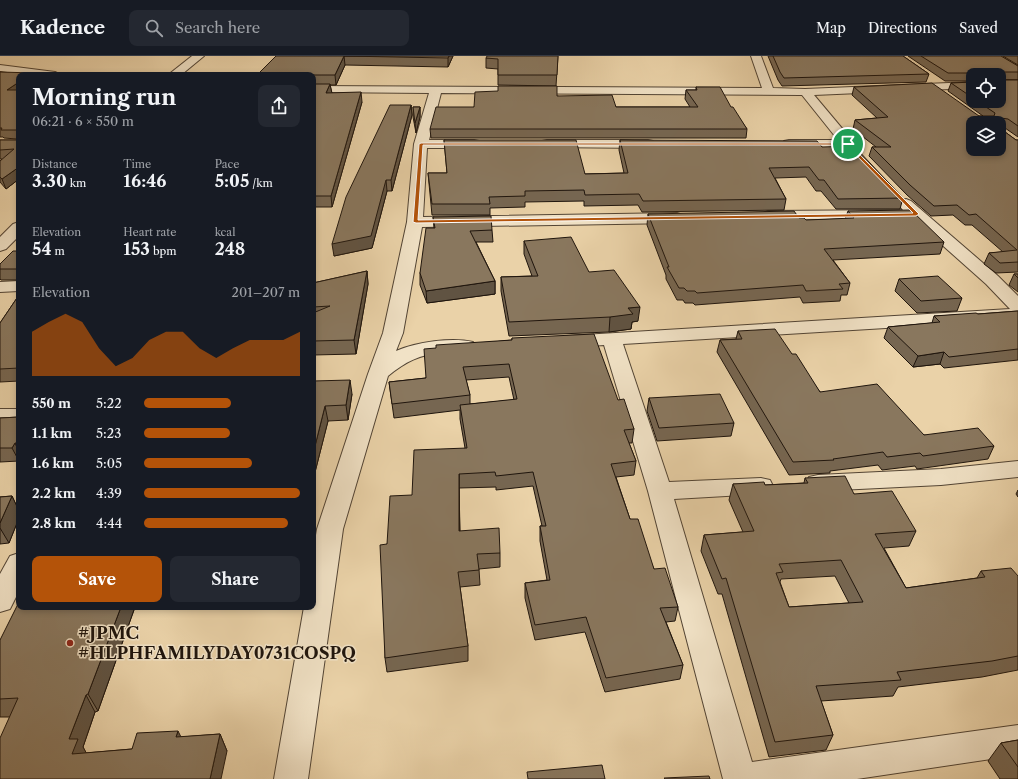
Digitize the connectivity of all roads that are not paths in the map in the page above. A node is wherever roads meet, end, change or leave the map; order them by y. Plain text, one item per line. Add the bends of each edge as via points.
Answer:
1 (199, 56) edge
2 (756, 56) edge
3 (0, 68) edge
4 (31, 72) edge
5 (178, 72) edge
6 (933, 83) junction
7 (966, 85) edge
8 (316, 89) edge
9 (436, 89) junction
10 (769, 92) junction
11 (805, 92) junction
12 (948, 98) edge
13 (421, 144) junction
14 (484, 144) edge
15 (532, 144) edge
16 (658, 144) edge
17 (776, 144) edge
18 (848, 144) junction
19 (863, 160) edge
20 (895, 192) edge
21 (916, 214) junction
22 (749, 217) edge
23 (694, 218) edge
24 (416, 222) junction
25 (16, 230) edge
26 (0, 246) edge
27 (1012, 278) dead end
28 (992, 280) junction
29 (0, 286) edge
30 (16, 286) edge
31 (1018, 306) edge
32 (1018, 314) edge
33 (393, 333) junction
34 (612, 339) junction
35 (549, 342) edge
36 (486, 345) edge
37 (422, 348) junction
38 (378, 375) junction
39 (0, 416) edge
40 (16, 416) edge
41 (1018, 469) edge
42 (660, 490) junction
43 (16, 569) edge
44 (0, 601) edge
45 (1018, 740) edge
46 (291, 779) edge
47 (740, 779) edge
48 (749, 779) edge

1 - 5 street
2 - 10 street
3 - 4 street
6 - 7 street
6 - 11 street
6 - 12 street
8 - 9 street
9 - 10 street
9 - 13 street
10 - 11 street
11 - 18 street
13 - 14 street
13 - 24 street
15 - 16 street
17 - 18 street
18 - 19 street
20 - 21 street
21 - 22 street
21 - 28 street
23 - 24 street
24 - 33 street
25 - 26 street
27 - 28 street
28 - 31 street
29 - 30 street
32 - 34 street
33 - 37 street
33 - 38 street
34 - 35 street
34 - 42 street
36 - 37 street
37 - 38 street via 394,360
38 - 46 street via 330,529
39 - 40 street
41 - 42 street via 941,477
42 - 47 street
43 - 44 street
45 - 48 street

